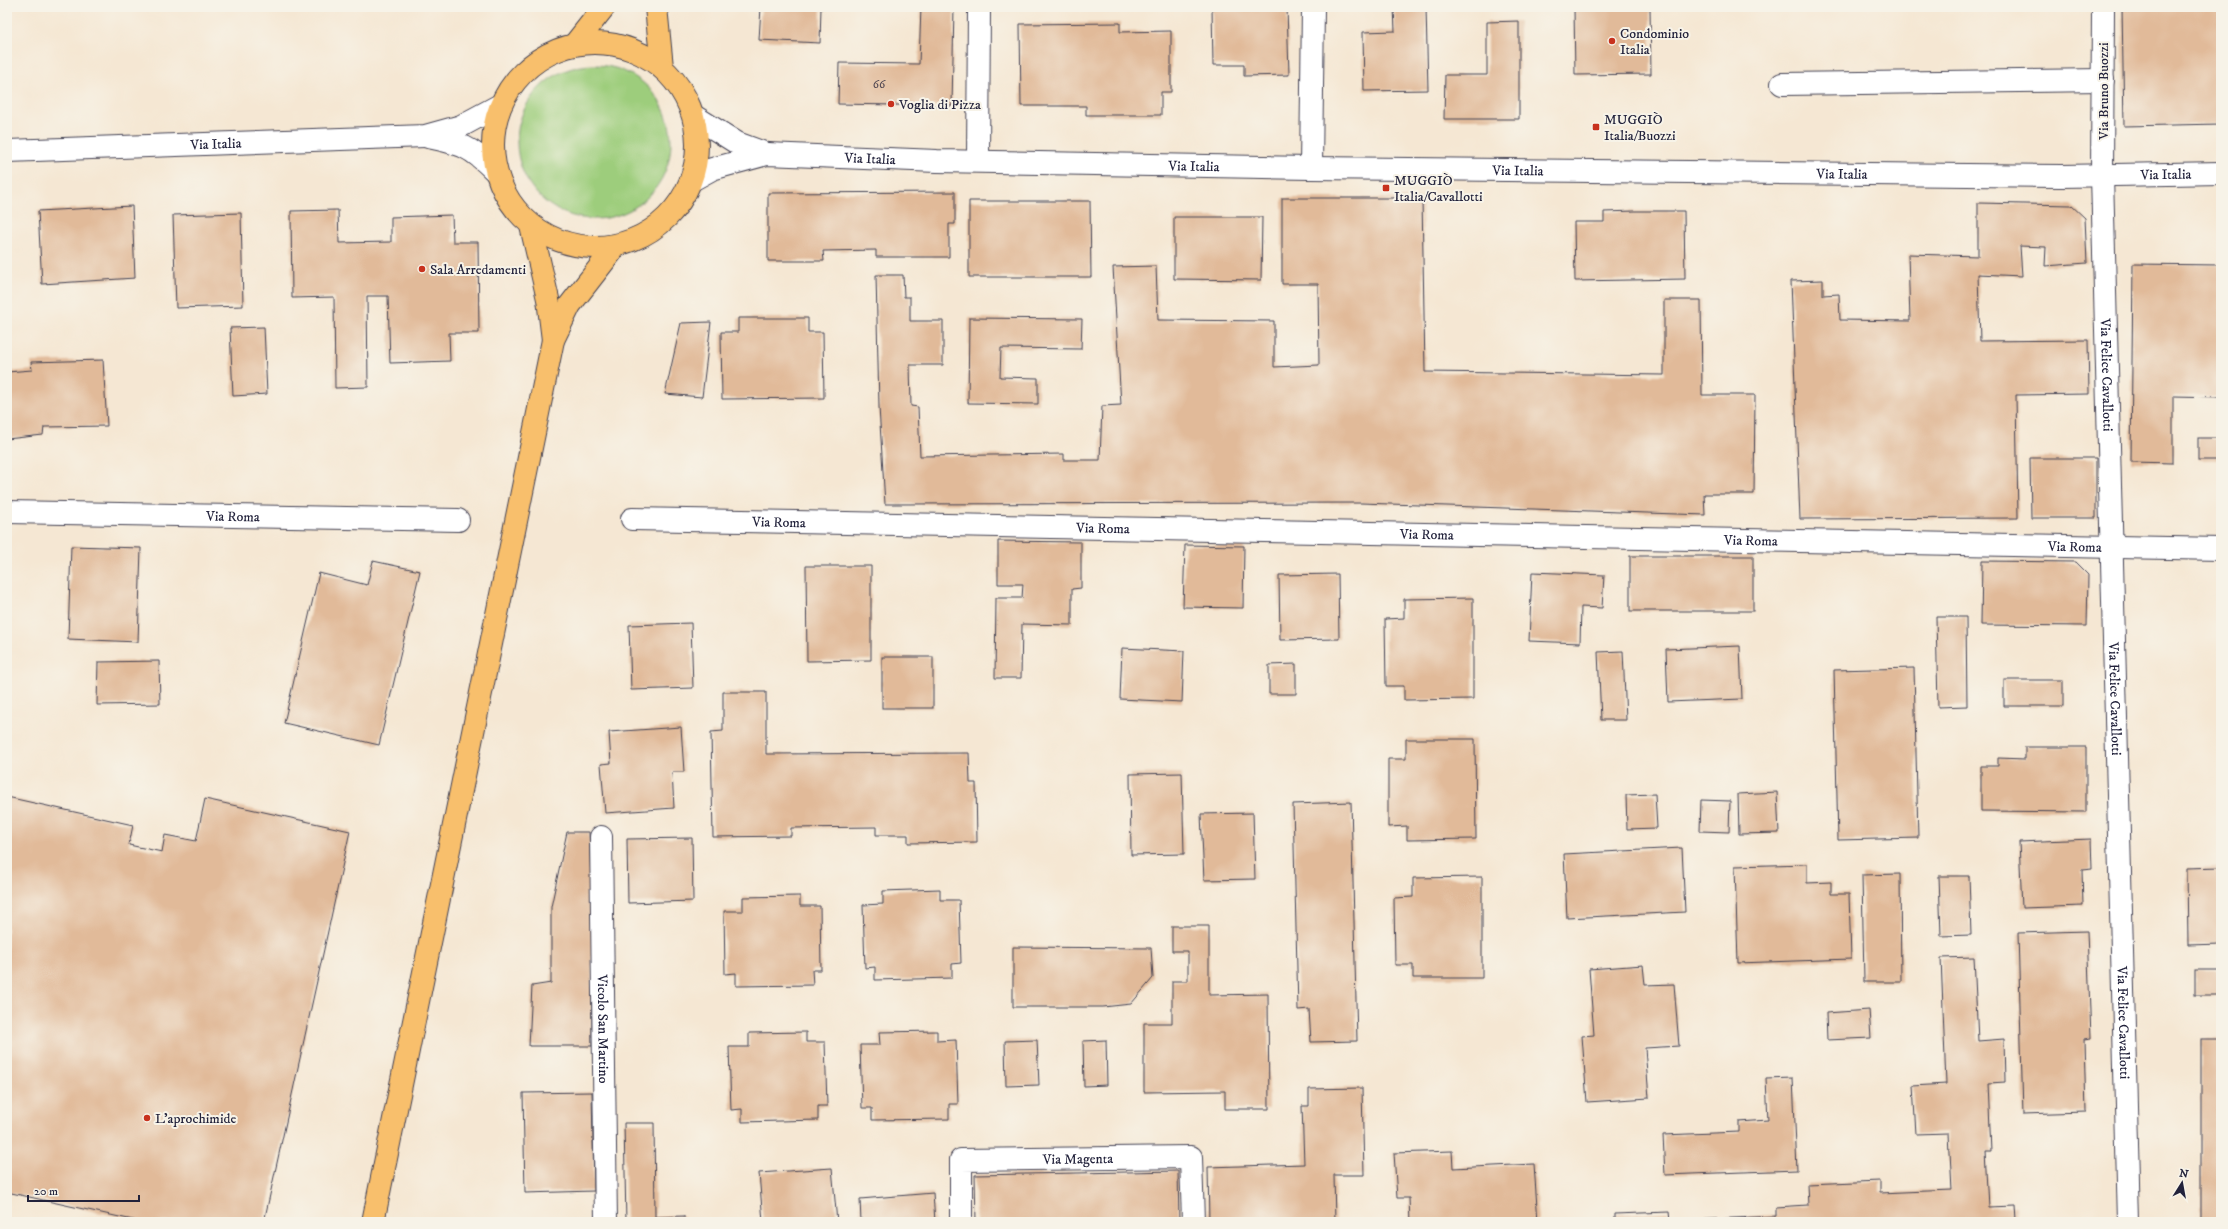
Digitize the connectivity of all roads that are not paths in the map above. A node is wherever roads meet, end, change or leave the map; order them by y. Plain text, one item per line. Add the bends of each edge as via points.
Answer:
1 (604, 7) edge
2 (656, 7) edge
3 (979, 7) edge
4 (1313, 7) edge
5 (2103, 7) edge
6 (574, 45) junction
7 (662, 67) junction
8 (2103, 80) junction
9 (1782, 84) dead end
10 (500, 105) junction
11 (694, 116) junction
12 (425, 136) junction
13 (7, 151) edge
14 (767, 154) junction
15 (978, 160) junction
16 (1312, 168) junction
17 (495, 170) junction
18 (2221, 173) edge
19 (2102, 175) junction
20 (692, 180) junction
21 (531, 226) junction
22 (616, 246) junction
23 (553, 340) junction
24 (7, 512) edge
25 (632, 519) dead end
26 (458, 520) dead end
27 (2112, 546) junction
28 (2221, 549) edge
29 (601, 837) dead end
30 (373, 1222) edge
31 (606, 1222) edge
32 (961, 1222) edge
33 (1193, 1222) edge
34 (2129, 1222) edge

1 - 6 main road
2 - 7 main road
3 - 15 street
4 - 16 street
5 - 8 street, Via Bruno Buozzi
6 - 7 main road, Via Italia via 592,43 624,47
6 - 10 main road, Via Italia via 551,52 530,65 512,84
7 - 11 main road, Via Italia via 677,84
8 - 9 street
8 - 19 street, Via Bruno Buozzi
10 - 12 street, Via Italia via 461,126
10 - 17 main road, Via Italia via 494,125 492,148
11 - 14 street, Via Italia via 737,142
11 - 20 main road, Via Italia via 697,159
12 - 13 street, Via Italia
12 - 17 street, Via Italia via 455,143 476,152
14 - 15 street, Via Italia
14 - 20 street, Via Italia via 726,164
15 - 16 street, Via Italia
16 - 19 street, Via Italia
17 - 21 main road, Via Italia via 502,190 513,208
18 - 19 street, Via Italia
19 - 27 street, Via Felice Cavallotti
20 - 22 main road, Via Italia via 681,201 661,224 641,237
21 - 22 main road, Via Italia via 557,240 586,248
21 - 23 main road via 548,299
22 - 23 main road via 570,305
23 - 30 main road
24 - 26 street, Via Roma
25 - 27 street, Via Roma
27 - 28 street, Via Roma
27 - 34 street, Via Felice Cavallotti
29 - 31 street, Vicolo San Martino
32 - 33 street, Via Magenta via 961,1160 1191,1156

